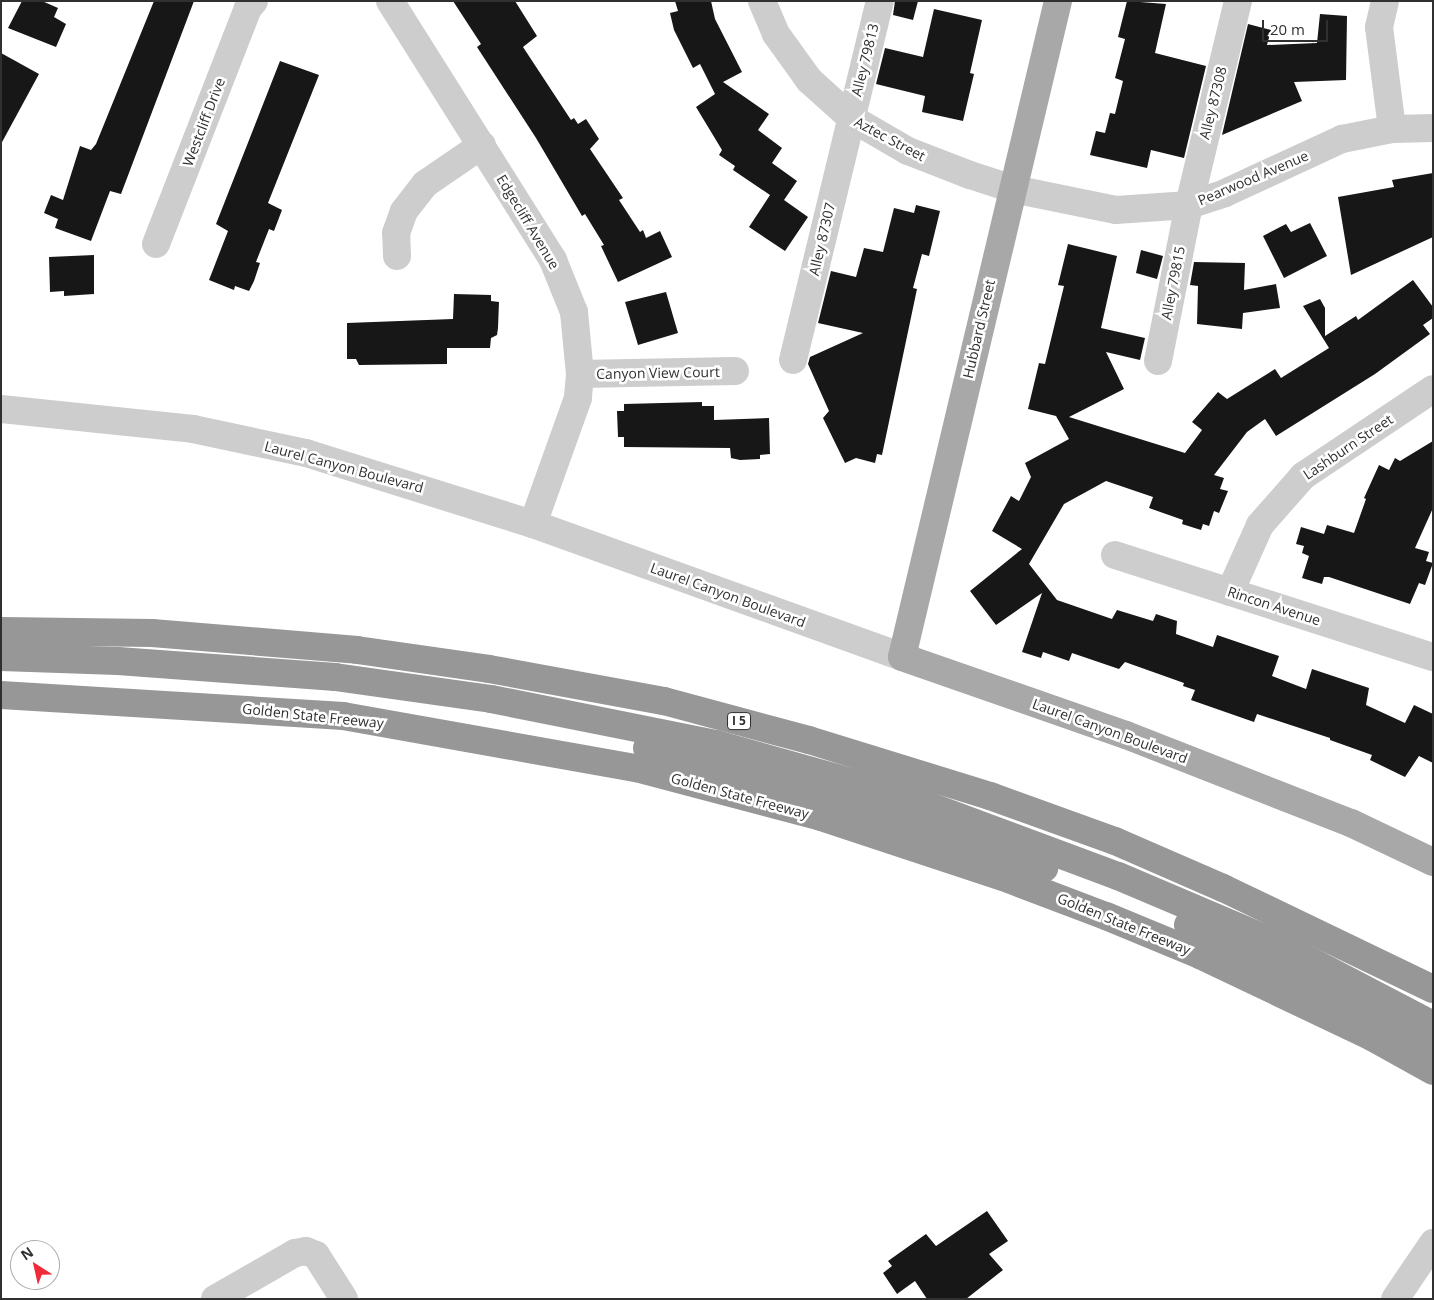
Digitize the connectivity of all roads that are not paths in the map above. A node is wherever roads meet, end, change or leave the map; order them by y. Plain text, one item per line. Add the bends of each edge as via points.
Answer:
1 (254, 1) edge
2 (390, 1) edge
3 (762, 1) edge
4 (880, 1) edge
5 (1058, 1) edge
6 (1238, 1) edge
7 (1385, 1) edge
8 (851, 118) junction
9 (1433, 128) edge
10 (1392, 129) junction
11 (482, 145) junction
12 (1013, 189) junction
13 (1189, 205) junction
14 (156, 244) dead end
15 (396, 256) dead end
16 (793, 360) dead end
17 (1158, 360) dead end
18 (735, 371) dead end
19 (580, 374) junction
20 (1433, 389) edge
21 (1, 409) edge
22 (534, 524) junction
23 (1115, 555) dead end
24 (1230, 592) junction
25 (1, 631) edge
26 (1, 657) edge
27 (902, 657) junction
28 (1433, 657) edge
29 (1, 695) edge
30 (47, 696) junction
31 (1433, 862) edge
32 (1433, 989) edge
33 (1433, 1024) edge
34 (1433, 1049) edge
35 (1433, 1071) edge
36 (1433, 1243) edge
37 (215, 1299) edge
38 (344, 1299) edge
39 (1395, 1299) edge

1 - 14 street, Westcliff Drive via 248,8
2 - 11 street, Edgecliff Avenue
3 - 8 street, Aztec Street via 776,34 809,80
4 - 8 street, Alley 79813
5 - 12 main road, Hubbard Street
6 - 13 street, Alley 87308
7 - 10 street via 1379,27
8 - 12 street, Aztec Street via 908,151
8 - 16 street, Alley 87307
9 - 10 street, Pearwood Avenue
10 - 13 street, Pearwood Avenue via 1342,139 1225,193
11 - 15 street via 425,184 404,211 396,234
11 - 19 street, Edgecliff Avenue via 553,260 574,312
12 - 13 street, Pearwood Avenue via 1116,210
12 - 27 main road, Hubbard Street
13 - 17 street, Alley 79815
18 - 19 street, Canyon View Court
19 - 22 street, Edgecliff Avenue via 578,398
20 - 24 street, Lashburn Street via 1303,476 1260,525
21 - 22 street, Laurel Canyon Boulevard via 193,429 306,453
22 - 27 street, Laurel Canyon Boulevard
23 - 24 street, Rincon Avenue
24 - 28 street, Rincon Avenue
25 - 32 highway, I 5 via 152,634 357,650 489,668 664,701 828,746 990,796 1115,841 1223,888
26 - 33 highway via 118,661 335,677 500,701 716,744 908,798 1118,876 1276,943
27 - 31 main road, Laurel Canyon Boulevard via 1126,735 1351,823
29 - 30 highway, Golden State Freeway
30 - 34 highway via 79,675 305,691 515,721 625,742 863,805 1079,881 1182,922 1312,983
30 - 35 highway, Golden State Freeway via 352,718 636,768 821,817 1011,880 1148,934 1372,1037
36 - 39 street
37 - 38 street via 295,1253 306,1251 316,1255

